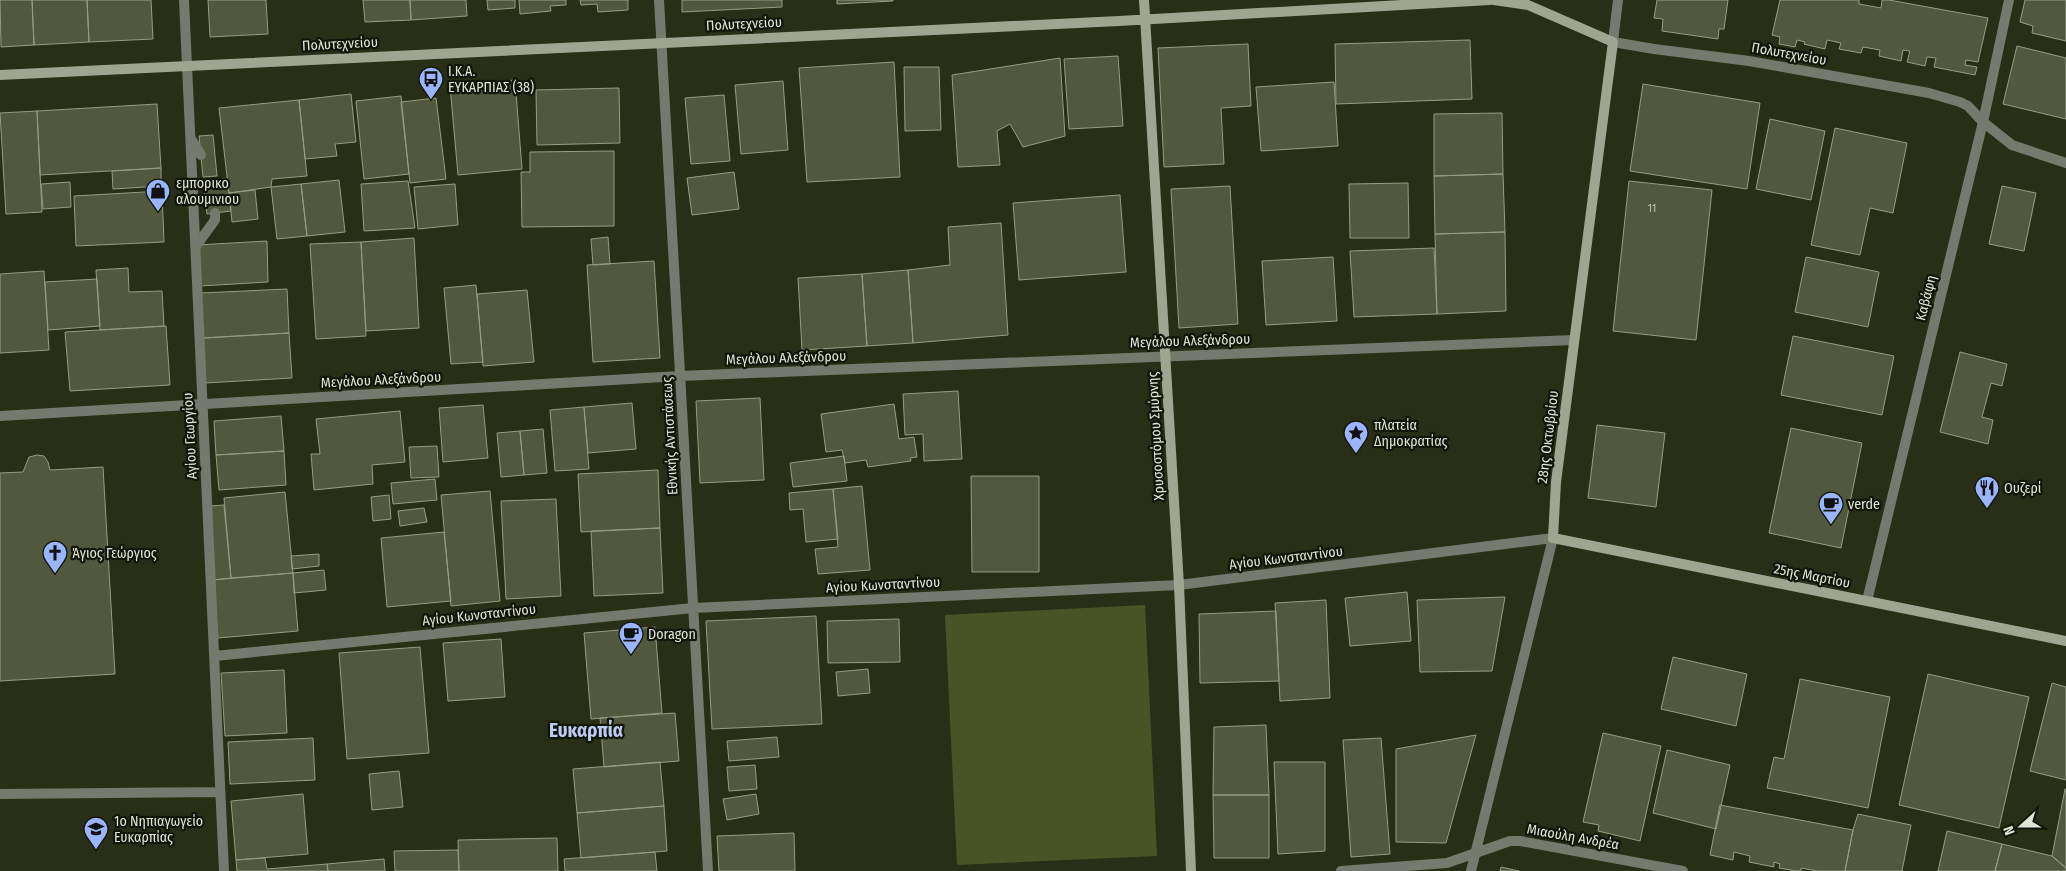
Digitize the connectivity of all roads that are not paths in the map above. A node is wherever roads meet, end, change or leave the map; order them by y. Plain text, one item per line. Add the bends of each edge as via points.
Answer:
1 (184, 0) edge
2 (660, 0) edge
3 (1144, 0) edge
4 (1490, 0) edge
5 (1494, 0) edge
6 (1618, 0) edge
7 (2009, 0) edge
8 (1145, 19) junction
9 (662, 42) junction
10 (1613, 42) junction
11 (187, 65) junction
12 (0, 75) edge
13 (1983, 122) junction
14 (190, 139) junction
15 (200, 155) dead end
16 (2066, 163) edge
17 (215, 213) dead end
18 (196, 246) junction
19 (1573, 340) junction
20 (1165, 356) junction
21 (680, 376) junction
22 (203, 404) junction
23 (0, 416) edge
24 (1553, 538) junction
25 (1179, 585) junction
26 (1867, 601) junction
27 (693, 608) junction
28 (2066, 641) edge
29 (214, 656) junction
30 (220, 792) junction
31 (0, 794) edge
32 (1475, 853) junction
33 (224, 871) edge
34 (708, 871) edge
35 (1191, 871) edge
36 (1341, 871) edge
37 (1471, 871) edge
38 (1683, 871) edge

1 - 11 street, Αγίου Γεωργίου
2 - 9 street, Εθνικής Αντιστάσεως
3 - 8 street, Χρυσοστόμου Σμύρνης
4 - 8 street, Πολυτεχνείου
5 - 10 street, Πολυτεχνείου via 1528,5
6 - 10 street, 28ης Οκτωβρίου
7 - 13 street, Καβάφη
8 - 9 street, Πολυτεχνείου
8 - 20 street, Χρυσοστόμου Σμύρνης
9 - 11 street, Πολυτεχνείου
9 - 21 street, Εθνικής Αντιστάσεως
10 - 13 street, Πολυτεχνείου via 1749,61 1929,93 1968,106
10 - 19 street, 28ης Οκτωβρίου
11 - 12 street, Πολυτεχνείου
11 - 14 street, Αγίου Γεωργίου
13 - 16 street, Πολυτεχνείου via 2012,145
13 - 26 street, Καβάφη
14 - 15 street
14 - 18 street, Αγίου Γεωργίου
17 - 18 street via 215,220
18 - 22 street, Αγίου Γεωργίου
19 - 20 street, Μεγάλου Αλεξάνδρου
19 - 24 street, 28ης Οκτωβρίου via 1556,482
20 - 21 street, Μεγάλου Αλεξάνδρου
20 - 25 street, Χρυσοστόμου Σμύρνης
21 - 22 street, Μεγάλου Αλεξάνδρου
21 - 27 street, Εθνικής Αντιστάσεως
22 - 23 street, Μεγάλου Αλεξάνδρου
22 - 29 street, Αγίου Γεωργίου
24 - 25 street, Αγίου Κωνσταντίνου
24 - 26 street, 25ης Μαρτίου
24 - 32 street, 28ης Οκτωβρίου
25 - 27 street, Αγίου Κωνσταντίνου
25 - 35 street, Χρυσοστόμου Σμύρνης
26 - 28 street, 25ης Μαρτίου
27 - 29 street, Αγίου Κωνσταντίνου
27 - 34 street, Εθνικής Αντιστάσεως
29 - 30 street, Αγίου Γεωργίου
30 - 31 street
30 - 33 street, Αγίου Γεωργίου
32 - 36 street, Μιαούλη Ανδρέα via 1431,866
32 - 37 street, 28ης Οκτωβρίου
32 - 38 street, Μιαούλη Ανδρέα via 1510,841 1520,841

